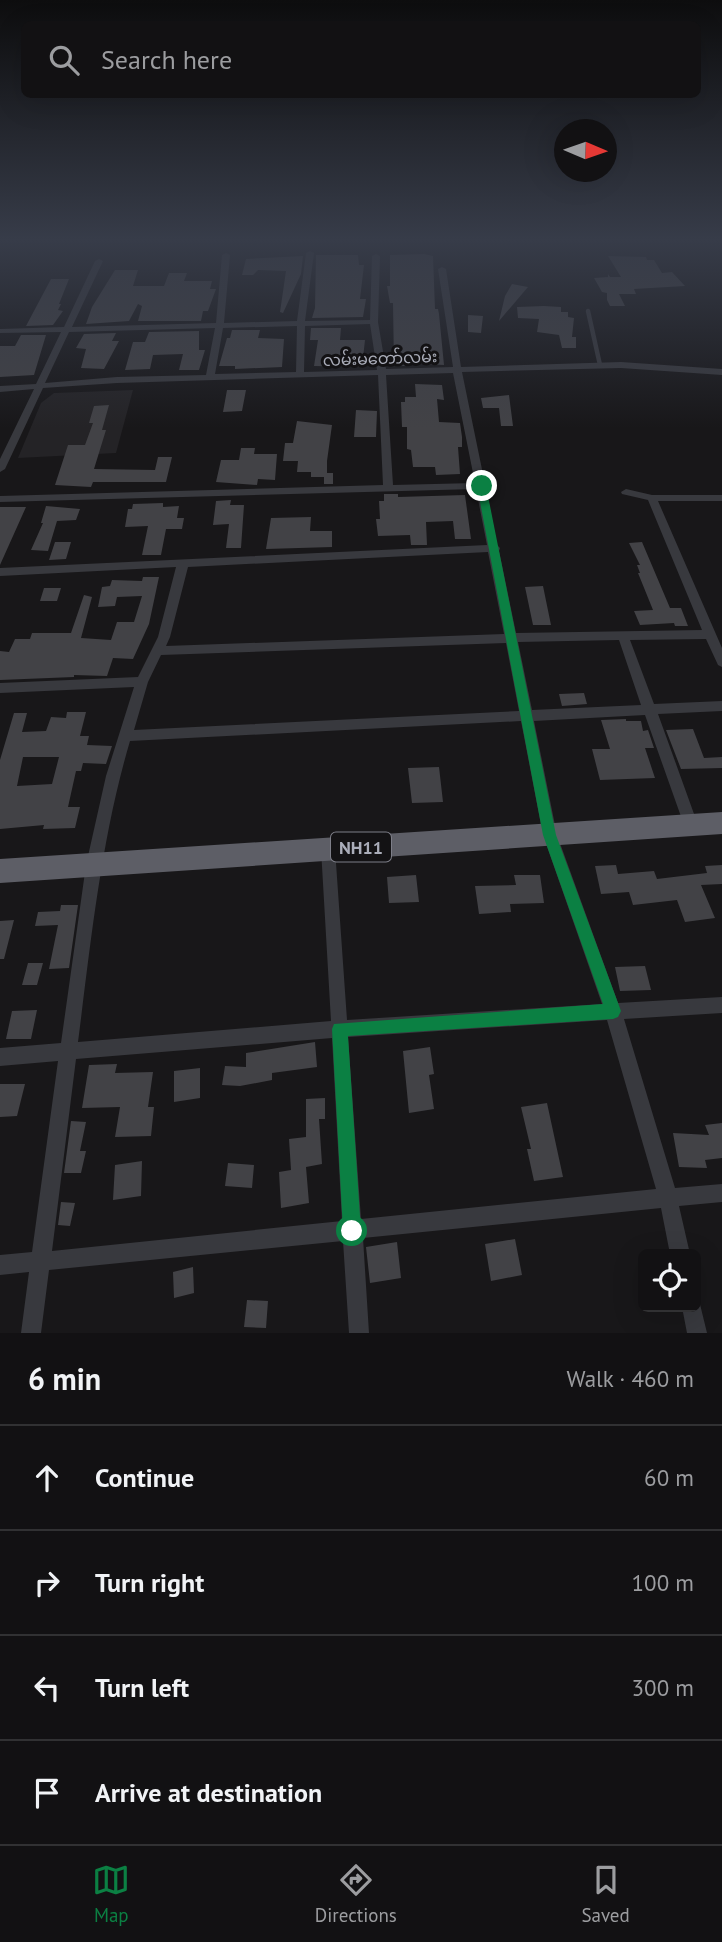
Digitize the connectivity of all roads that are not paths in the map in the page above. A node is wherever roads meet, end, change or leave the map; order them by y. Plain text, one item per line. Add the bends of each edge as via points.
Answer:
1 (79, 303) edge
2 (221, 303) edge
3 (304, 303) edge
4 (375, 303) edge
5 (447, 303) edge
6 (588, 311) dead end
7 (374, 322) junction
8 (301, 323) junction
9 (219, 325) junction
10 (68, 327) junction
11 (0, 331) edge
12 (600, 366) junction
13 (457, 369) junction
14 (382, 372) junction
15 (722, 372) edge
16 (300, 374) junction
17 (209, 377) junction
18 (39, 387) junction
19 (0, 388) edge
20 (0, 469) edge
21 (482, 486) junction
22 (388, 489) junction
23 (626, 492) dead end
24 (652, 498) junction
25 (722, 498) edge
26 (0, 499) edge
27 (495, 548) junction
28 (183, 564) junction
29 (0, 572) edge
30 (710, 634) junction
31 (623, 636) junction
32 (512, 638) junction
33 (157, 651) junction
34 (722, 662) edge
35 (142, 681) junction
36 (0, 688) edge
37 (722, 706) edge
38 (649, 709) junction
39 (527, 716) junction
40 (126, 736) junction
41 (722, 823) edge
42 (691, 825) junction
43 (550, 835) junction
44 (328, 849) junction
45 (93, 865) junction
46 (0, 871) edge
47 (722, 1005) edge
48 (613, 1011) junction
49 (339, 1029) junction
50 (71, 1051) junction
51 (0, 1057) edge
52 (722, 1193) edge
53 (668, 1197) junction
54 (352, 1231) junction
55 (679, 1249) edge
56 (38, 1262) junction
57 (0, 1265) edge
58 (692, 1312) edge
59 (31, 1333) edge
60 (359, 1333) edge
61 (697, 1333) edge

1 - 10 street
2 - 9 street
3 - 8 street
4 - 7 street
5 - 13 street
6 - 12 lane
7 - 8 street
7 - 14 street
8 - 9 street
8 - 16 street
9 - 10 street
9 - 17 street
10 - 11 street
10 - 18 street
12 - 13 street, လမ်းမတော်လမ်း
12 - 15 street, လမ်းမတော်လမ်း
13 - 14 street, လမ်းမတော်လမ်း
13 - 21 street
14 - 16 street, လမ်းမတော်လမ်း
14 - 22 street
16 - 17 street, လမ်းမတော်လမ်း
17 - 18 street, လမ်းမတော်လမ်း
18 - 19 street
18 - 20 street
21 - 22 street
21 - 27 street
22 - 26 street
23 - 24 street
24 - 25 street
24 - 30 street
27 - 28 street
27 - 32 street
28 - 29 street
28 - 33 street
30 - 31 street
30 - 34 street
31 - 32 street
31 - 38 street
32 - 33 street
32 - 39 street
33 - 35 street
35 - 36 street
35 - 40 street
37 - 38 street
38 - 39 street
38 - 42 street
39 - 40 street
39 - 43 street
40 - 45 street
41 - 42 highway, NH11
42 - 43 highway, NH11
43 - 44 highway, NH11
43 - 48 street
44 - 45 highway, NH11
44 - 49 street
45 - 46 highway, NH11
45 - 50 street
47 - 48 street
48 - 49 street
48 - 53 street
49 - 50 street
49 - 54 street
50 - 51 street
50 - 56 street
52 - 53 street
53 - 54 street
53 - 55 street
54 - 56 street
54 - 60 street
56 - 57 street
56 - 59 street
58 - 61 street

